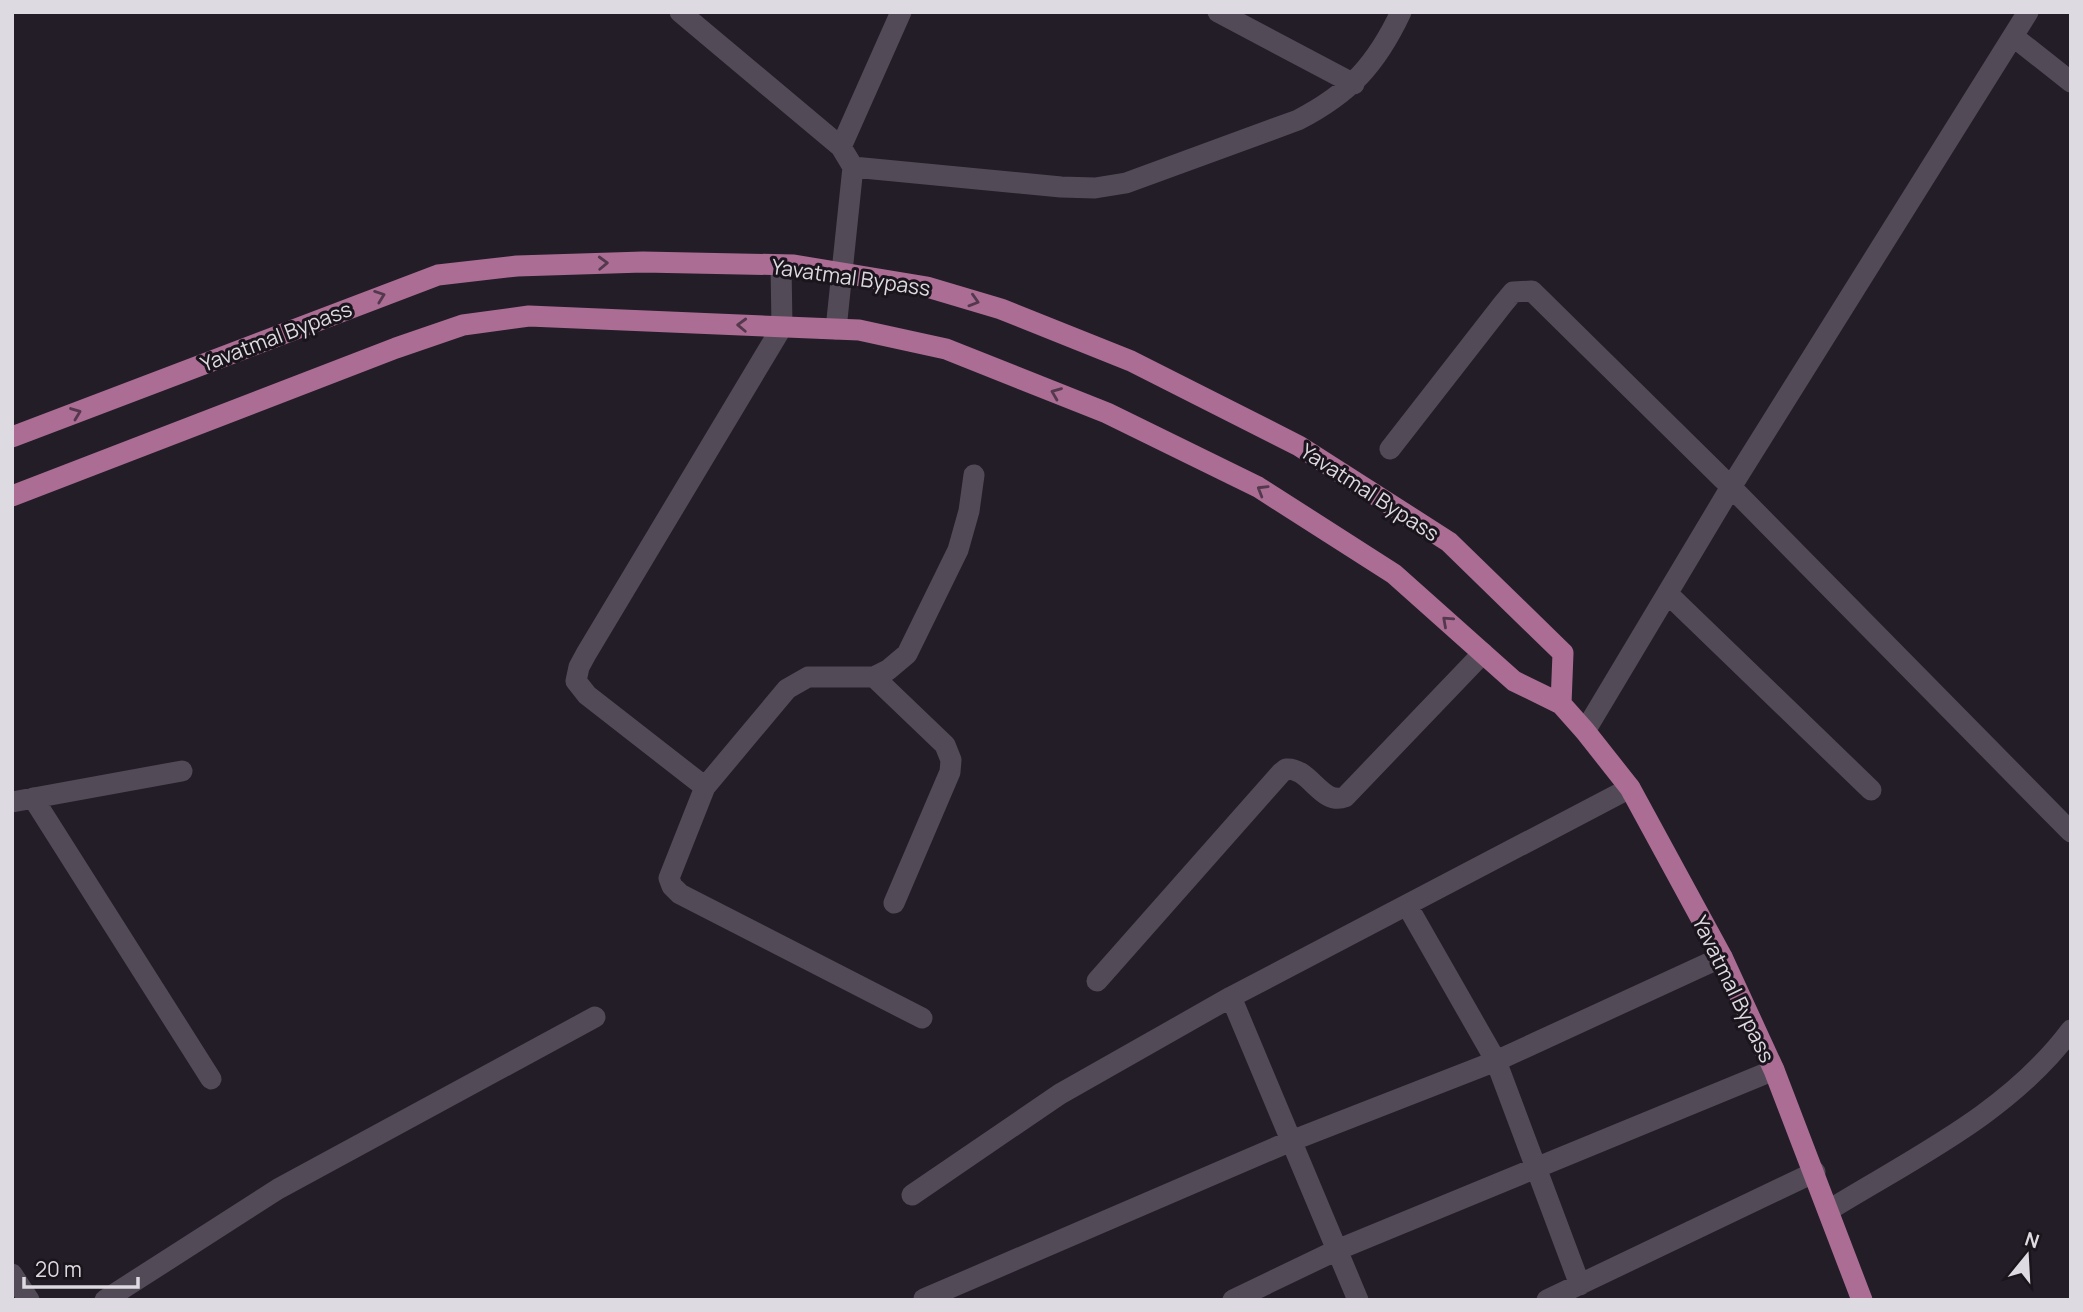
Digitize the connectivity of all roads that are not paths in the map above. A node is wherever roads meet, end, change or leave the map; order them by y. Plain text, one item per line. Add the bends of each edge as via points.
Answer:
1 (680, 12) edge
2 (901, 12) edge
3 (1219, 12) edge
4 (1401, 12) edge
5 (2028, 12) edge
6 (2014, 37) junction
7 (2071, 82) edge
8 (1354, 84) junction
9 (841, 147) junction
10 (853, 167) junction
11 (781, 265) junction
12 (841, 273) junction
13 (782, 327) junction
14 (836, 329) junction
15 (12, 437) edge
16 (1390, 449) dead end
17 (974, 475) dead end
18 (1731, 487) junction
19 (12, 496) edge
20 (1668, 594) junction
21 (1483, 653) junction
22 (874, 677) junction
23 (1561, 704) junction
24 (1585, 731) junction
25 (182, 771) dead end
26 (705, 787) junction
27 (1630, 788) junction
28 (1871, 790) dead end
29 (23, 800) edge
30 (2071, 832) edge
31 (894, 903) dead end
32 (1409, 907) junction
33 (1722, 957) junction
34 (1097, 981) dead end
35 (1231, 997) junction
36 (595, 1017) dead end
37 (922, 1018) dead end
38 (2071, 1031) edge
39 (1496, 1061) junction
40 (1774, 1070) junction
41 (211, 1079) dead end
42 (1291, 1141) junction
43 (1537, 1169) junction
44 (1815, 1172) junction
45 (912, 1195) dead end
46 (1829, 1210) junction
47 (1337, 1250) junction
48 (12, 1273) edge
49 (1580, 1285) junction
50 (924, 1298) edge
51 (29, 1300) edge
52 (105, 1300) edge
53 (1233, 1300) edge
54 (1358, 1300) edge
55 (1547, 1300) edge
56 (1862, 1300) edge

1 - 9 street
2 - 9 street
3 - 8 street
4 - 8 street via 1382,49
5 - 6 street
6 - 7 street
6 - 18 street
8 - 10 street via 1298,120 1126,183 1096,188
9 - 10 street
10 - 12 street
11 - 12 main road, Yavatmal Bypass
11 - 13 street
15 -> 11 main road, Yavatmal Bypass via 438,275 642,262
12 - 14 street
12 -> 23 main road, Yavatmal Bypass via 927,287 1001,309 1131,361 1299,446 1449,542 1563,653
13 - 14 main road, Yavatmal Bypass
13 -> 19 main road, Yavatmal Bypass via 529,316 463,325
13 - 26 street via 579,667 576,681 587,695
21 -> 14 main road, Yavatmal Bypass via 1394,574 1258,487 1107,413 946,349
16 - 18 street via 1513,292 1532,291
17 - 22 street via 958,550 907,654
18 - 20 street
18 - 30 street
20 - 24 street
20 - 28 street
21 - 23 main road, Yavatmal Bypass via 1514,681
21 - 34 street via 1345,797 1329,796 1298,770 1286,769
22 - 26 street via 820,676 796,682
22 - 31 street via 945,745 951,760 950,772
23 - 24 main road, Yavatmal Bypass
24 - 27 main road, Yavatmal Bypass
25 - 29 street
26 - 37 street via 671,867 672,886
27 - 32 street
27 - 33 main road, Yavatmal Bypass
29 - 41 street
32 - 35 street
32 - 39 street
33 - 39 street
33 - 40 main road, Yavatmal Bypass
35 - 42 street
35 - 45 street via 1060,1094
36 - 52 street via 278,1189
38 - 46 street via 2030,1079 1987,1114
39 - 42 street
39 - 43 street
40 - 43 street
40 - 44 main road, Yavatmal Bypass
42 - 47 street
42 - 50 street
43 - 47 street
43 - 49 street
44 - 46 main road, Yavatmal Bypass
44 - 49 street
46 - 56 main road, Yavatmal Bypass
47 - 53 street
47 - 54 street
48 - 51 street
49 - 55 street

